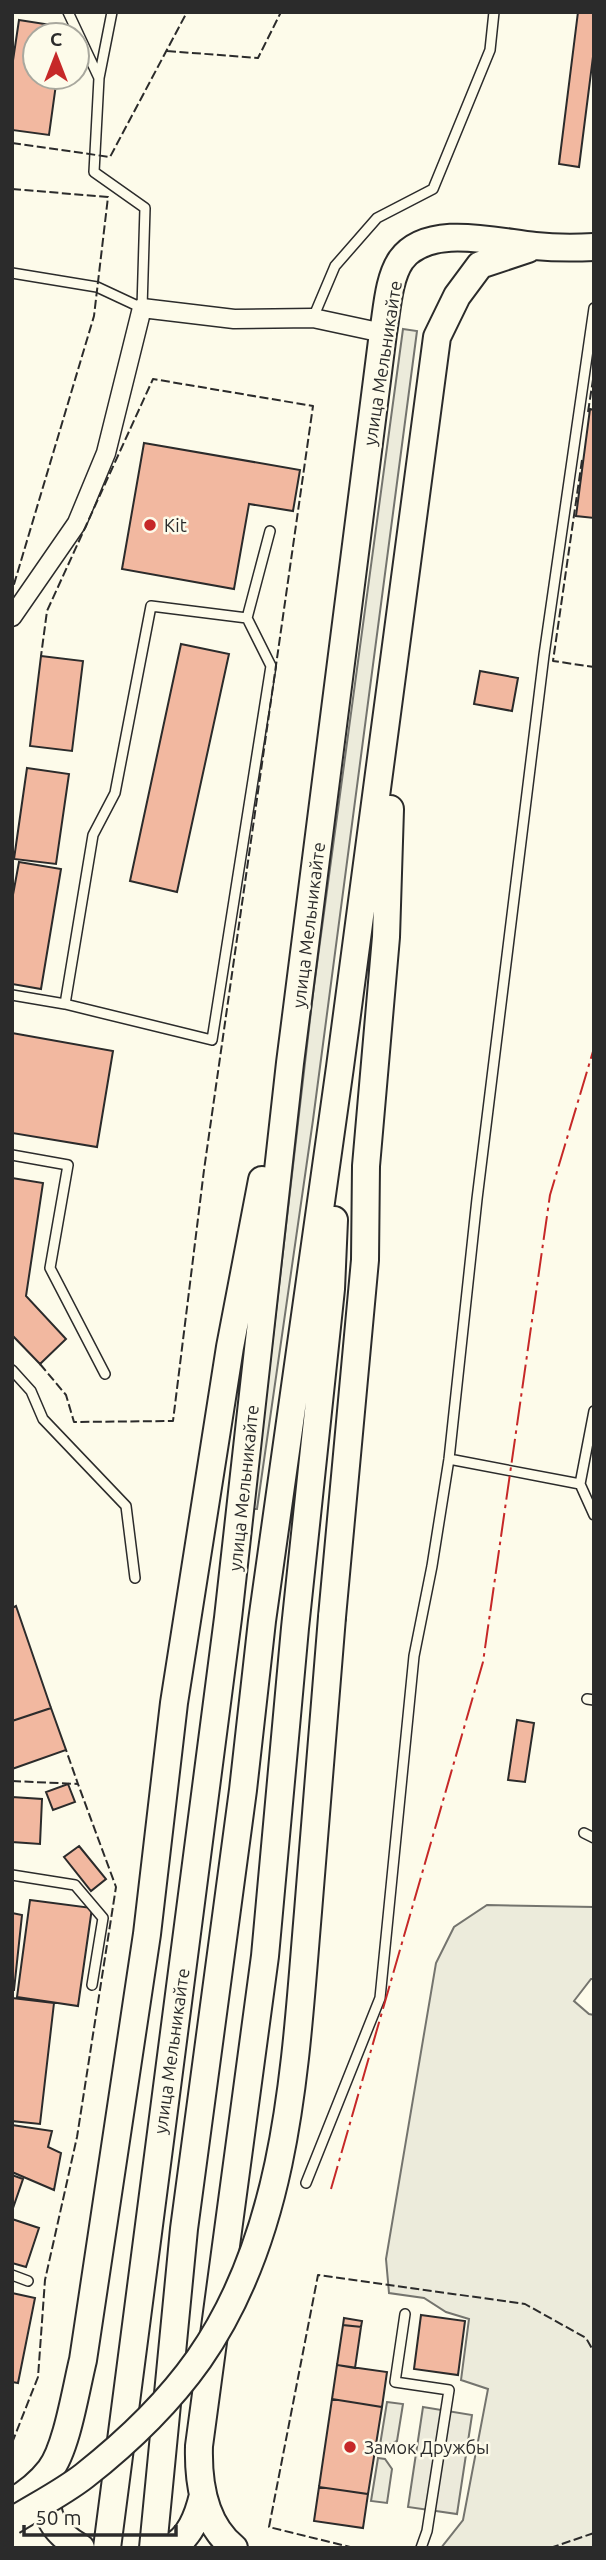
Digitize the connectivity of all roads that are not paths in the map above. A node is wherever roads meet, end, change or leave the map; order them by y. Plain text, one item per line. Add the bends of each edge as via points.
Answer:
1 (68, 12) edge
2 (112, 12) edge
3 (494, 12) edge
4 (99, 78) junction
5 (469, 238) junction
6 (537, 246) junction
7 (594, 247) edge
8 (480, 265) junction
9 (12, 273) edge
10 (142, 308) junction
11 (594, 308) edge
12 (313, 318) junction
13 (383, 333) junction
14 (270, 531) dead end
15 (12, 617) edge
16 (247, 618) junction
17 (387, 718) junction
18 (12, 995) edge
19 (65, 1004) junction
20 (290, 1063) junction
21 (340, 1067) junction
22 (12, 1155) edge
23 (12, 1370) edge
24 (105, 1374) dead end
25 (594, 1411) edge
26 (449, 1459) junction
27 (580, 1484) junction
28 (594, 1515) edge
29 (135, 1578) dead end
30 (584, 1833) dead end
31 (594, 1838) edge
32 (12, 1875) edge
33 (92, 1985) dead end
34 (306, 2182) dead end
35 (12, 2275) edge
36 (28, 2281) dead end
37 (405, 2314) dead end
38 (51, 2469) junction
39 (203, 2496) junction
40 (12, 2502) edge
41 (12, 2521) edge
42 (81, 2548) edge
43 (107, 2548) edge
44 (153, 2548) edge
45 (170, 2548) edge
46 (234, 2548) edge
47 (421, 2548) edge

1 - 4 lane
2 - 4 lane
3 - 12 lane via 490,50 433,189 377,218 335,266
4 - 10 lane via 94,172 145,208
5 - 6 main road, улица Мельникайте
5 - 8 main road via 478,246
5 - 13 main road, улица Мельникайте via 437,239 418,246 401,260
6 - 7 main road, улица Мельникайте
6 - 8 main road
8 - 17 main road, улица Мельникайте via 457,296 437,337
9 - 10 lane via 97,287
10 - 12 street via 234,319
10 - 15 street via 106,453 87,500 77,523
11 - 26 lane via 541,683
12 - 13 street
13 - 20 main road, улица Мельникайте
14 - 16 lane
16 - 19 lane via 151,606 115,793 93,835
16 - 19 lane via 271,666 212,1040
17 - 21 main road, улица Мельникайте
17 - 41 main road, bridge via 386,937 366,1166 365,1260 292,2073 277,2171 260,2236 235,2297 198,2359 148,2419 83,2477
18 - 19 lane
20 - 38 main road via 267,1150 228,1361 174,1703 147,1934 82,2360 70,2415
20 - 43 main road, улица Мельникайте via 228,1618
21 - 39 main road via 331,1289 265,1956 199,2446
21 - 44 main road, улица Мельникайте, bridge via 262,1621 184,2228
22 - 24 lane via 68,1165 50,1268
23 - 29 lane via 31,1391 43,1419 126,1506
25 - 27 lane
26 - 27 lane
26 - 34 lane via 414,1656 380,1998
27 - 28 lane
30 - 31 lane
32 - 33 lane via 75,1885 103,1918
35 - 36 lane
37 - 47 lane via 395,2382 449,2390
38 - 40 main road
38 - 42 main road via 45,2500 49,2519
39 - 45 main road via 190,2531
39 - 46 main road

